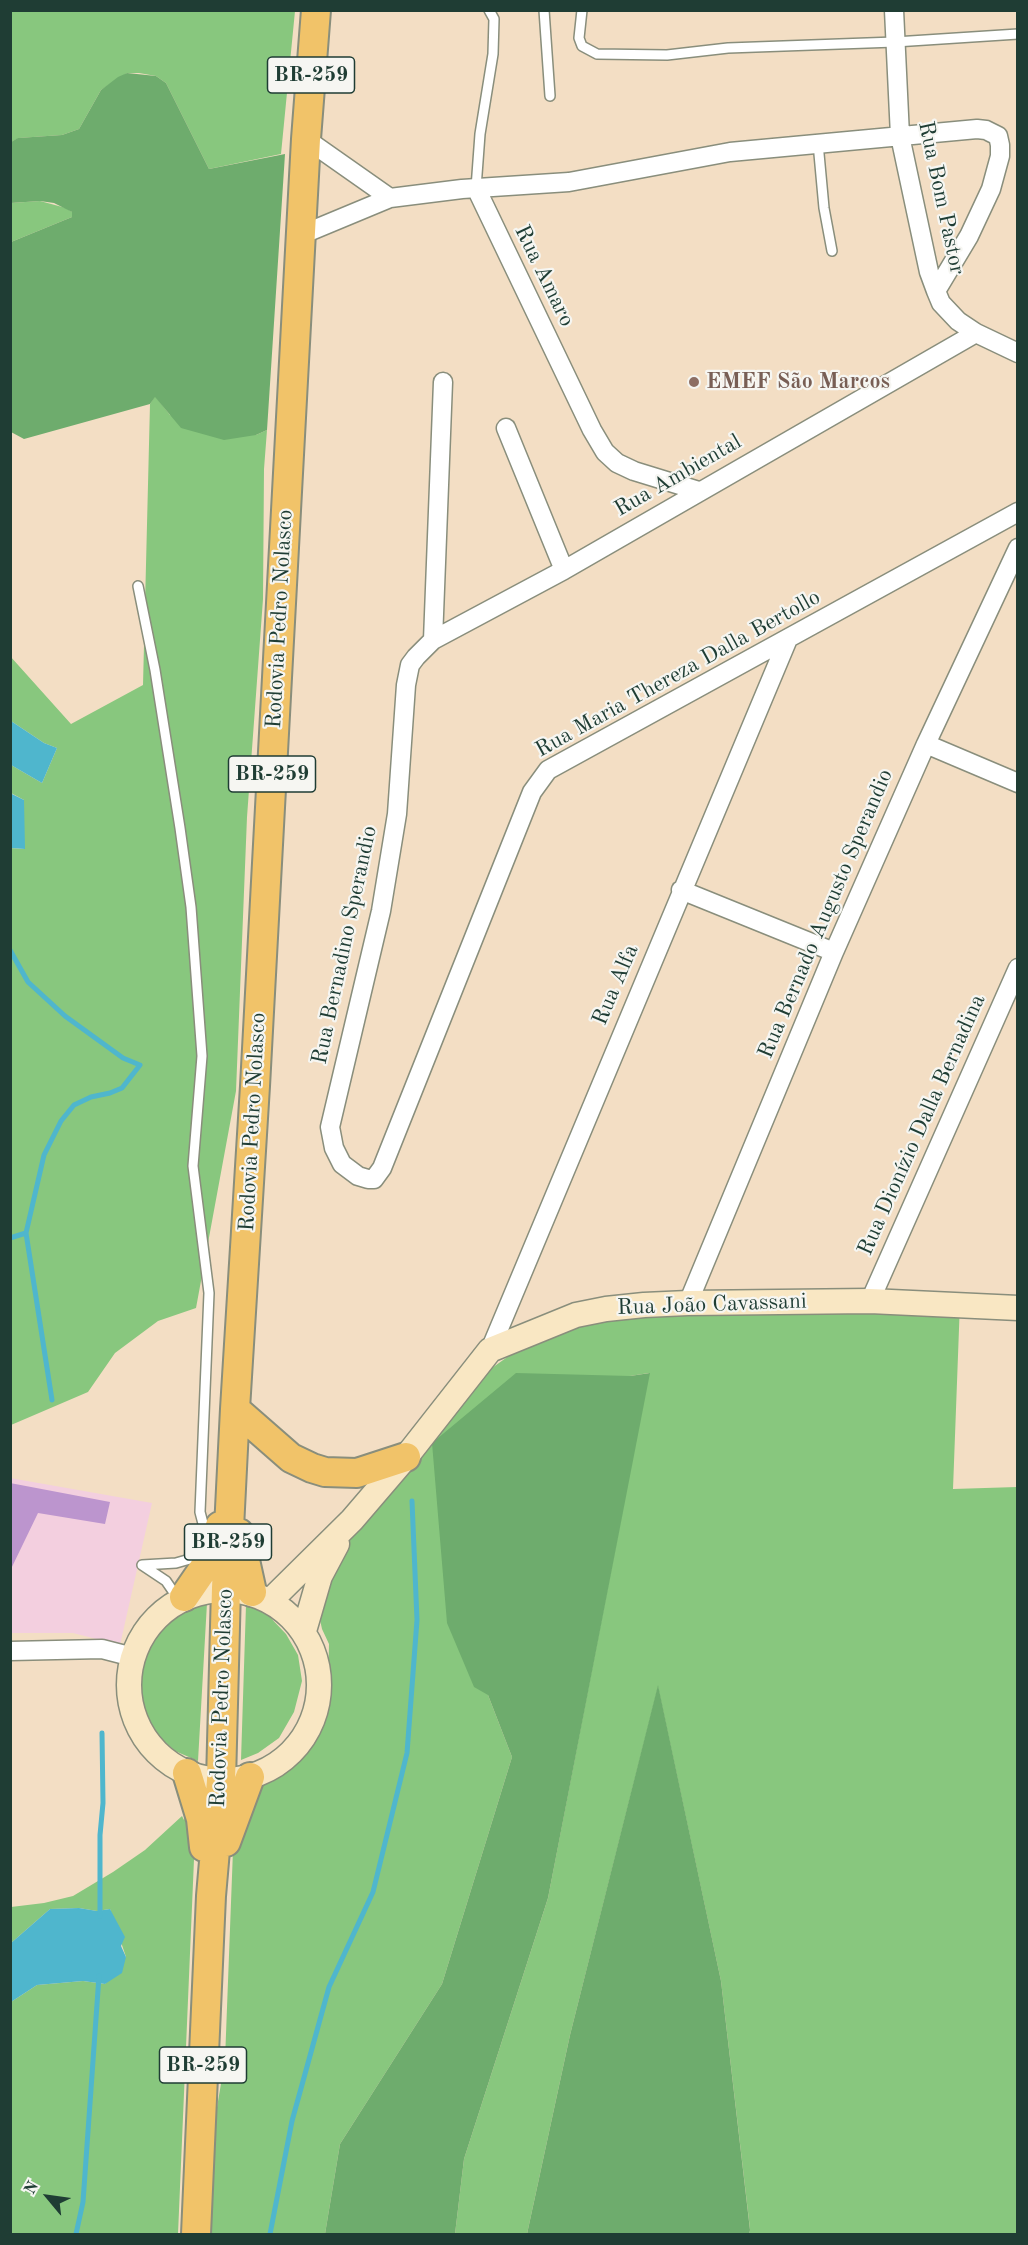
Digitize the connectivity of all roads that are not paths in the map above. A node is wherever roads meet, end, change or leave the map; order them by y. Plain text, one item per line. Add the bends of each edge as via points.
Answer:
1 (316, 10) edge
2 (489, 10) edge
3 (544, 10) edge
4 (582, 10) edge
5 (894, 10) edge
6 (1017, 34) edge
7 (895, 42) junction
8 (550, 96) dead end
9 (900, 136) junction
10 (306, 139) junction
11 (818, 142) junction
12 (476, 188) junction
13 (390, 198) junction
14 (301, 235) junction
15 (832, 251) dead end
16 (936, 291) junction
17 (976, 333) junction
18 (1017, 352) edge
19 (443, 382) dead end
20 (506, 428) dead end
21 (699, 491) junction
22 (1017, 512) edge
23 (1017, 548) edge
24 (564, 570) junction
25 (138, 586) dead end
26 (788, 639) junction
27 (433, 640) junction
28 (410, 665) joint
29 (926, 744) junction
30 (1017, 783) edge
31 (681, 890) junction
32 (834, 952) junction
33 (1017, 968) edge
34 (1012, 999) edge
35 (330, 1127) joint
36 (870, 1301) junction
37 (688, 1304) junction
38 (1017, 1308) edge
39 (490, 1350) junction
40 (235, 1408) junction
41 (406, 1457) junction
42 (230, 1496) junction
43 (352, 1520) junction
44 (212, 1552) junction
45 (250, 1594) junction
46 (182, 1599) junction
47 (304, 1631) junction
48 (10, 1651) edge
49 (133, 1657) junction
50 (187, 1773) junction
51 (250, 1777) junction
52 (221, 1781) junction
53 (211, 1896) junction
54 (196, 2235) edge

1 - 10 highway, Rodovia Pedro Nolasco / BR-259
2 - 12 lane, Rua Amaro via 494,20 494,54 480,134
3 - 8 lane
4 - 7 lane via 579,38 582,46 597,54 667,55 728,48
5 - 7 street, Rua Bom Pastor
6 - 7 lane
7 - 9 street, Rua Bom Pastor
9 - 11 street
9 - 16 street, Rua Bom Pastor
9 - 16 street via 977,129 998,136 1000,156 991,189
10 - 13 street
10 - 14 highway, Rodovia Pedro Nolasco / BR-259
11 - 12 street via 730,152 569,182
11 - 15 lane
12 - 13 street
12 - 21 street, Rua Amaro via 605,452 634,471
13 - 14 street
14 - 40 highway, Rodovia Pedro Nolasco / BR-259
16 - 17 street, Rua Bom Pastor via 941,303 958,321
17 - 18 street, Rua Bom Pastor
17 - 21 street, Rua Ambiental
19 - 27 street
20 - 24 street
21 - 24 street, Rua Ambiental
22 - 26 street, Rua Maria Thereza Dalla Bertollo
23 - 29 street, Rua Bernado Augusto Sperandio
24 - 27 street, Rua Ambiental
25 - 44 lane via 170,756 191,907 202,1056 192,1166 209,1293 200,1512
26 - 31 street, Rua Alfa
26 - 35 street, Rua Maria Thereza Dalla Bertollo via 541,777 382,1168 374,1179 358,1176 338,1157
27 - 28 street, Rua Ambiental
28 - 35 street, Rua Bernadino Sperandio via 389,868
29 - 30 street
29 - 32 street, Rua Bernado Augusto Sperandio
31 - 32 street
31 - 39 street, Rua Alfa
32 - 37 street, Rua Bernado Augusto Sperandio
33 - 34 street, Rua Dionízio Dalla Bernadina
34 - 36 street, Rua Dionízio Dalla Bernadina
36 - 37 main road, Rua João Cavassani
36 - 38 main road, Rua João Cavassani
37 - 39 main road, Rua João Cavassani via 634,1306 576,1315
39 - 41 main road, Rua João Cavassani
40 - 41 highway via 291,1458 325,1472 357,1473
40 - 42 highway, Rodovia Pedro Nolasco / BR-259
41 - 43 main road, Rua João Cavassani
42 - 44 highway
42 - 45 highway, Rodovia Pedro Nolasco / BR-259
43 - 45 main road
43 - 47 main road via 320,1576
44 - 46 highway
44 - 46 lane via 176,1563 142,1565 166,1581
45 - 46 main road
45 - 47 main road via 289,1614
45 - 52 highway, Rodovia Pedro Nolasco / BR-259
46 - 49 main road via 164,1610 147,1628
47 - 51 main road via 318,1664 316,1712 291,1753
48 - 49 street via 96,1649
49 - 50 main road via 129,1699 136,1723 148,1744 165,1761
50 - 52 main road
50 - 53 highway via 201,1819
51 - 52 main road
51 - 53 highway via 232,1821
52 - 53 highway, Rodovia Pedro Nolasco / BR-259
53 - 54 highway, Rodovia Pedro Nolasco / BR-259

